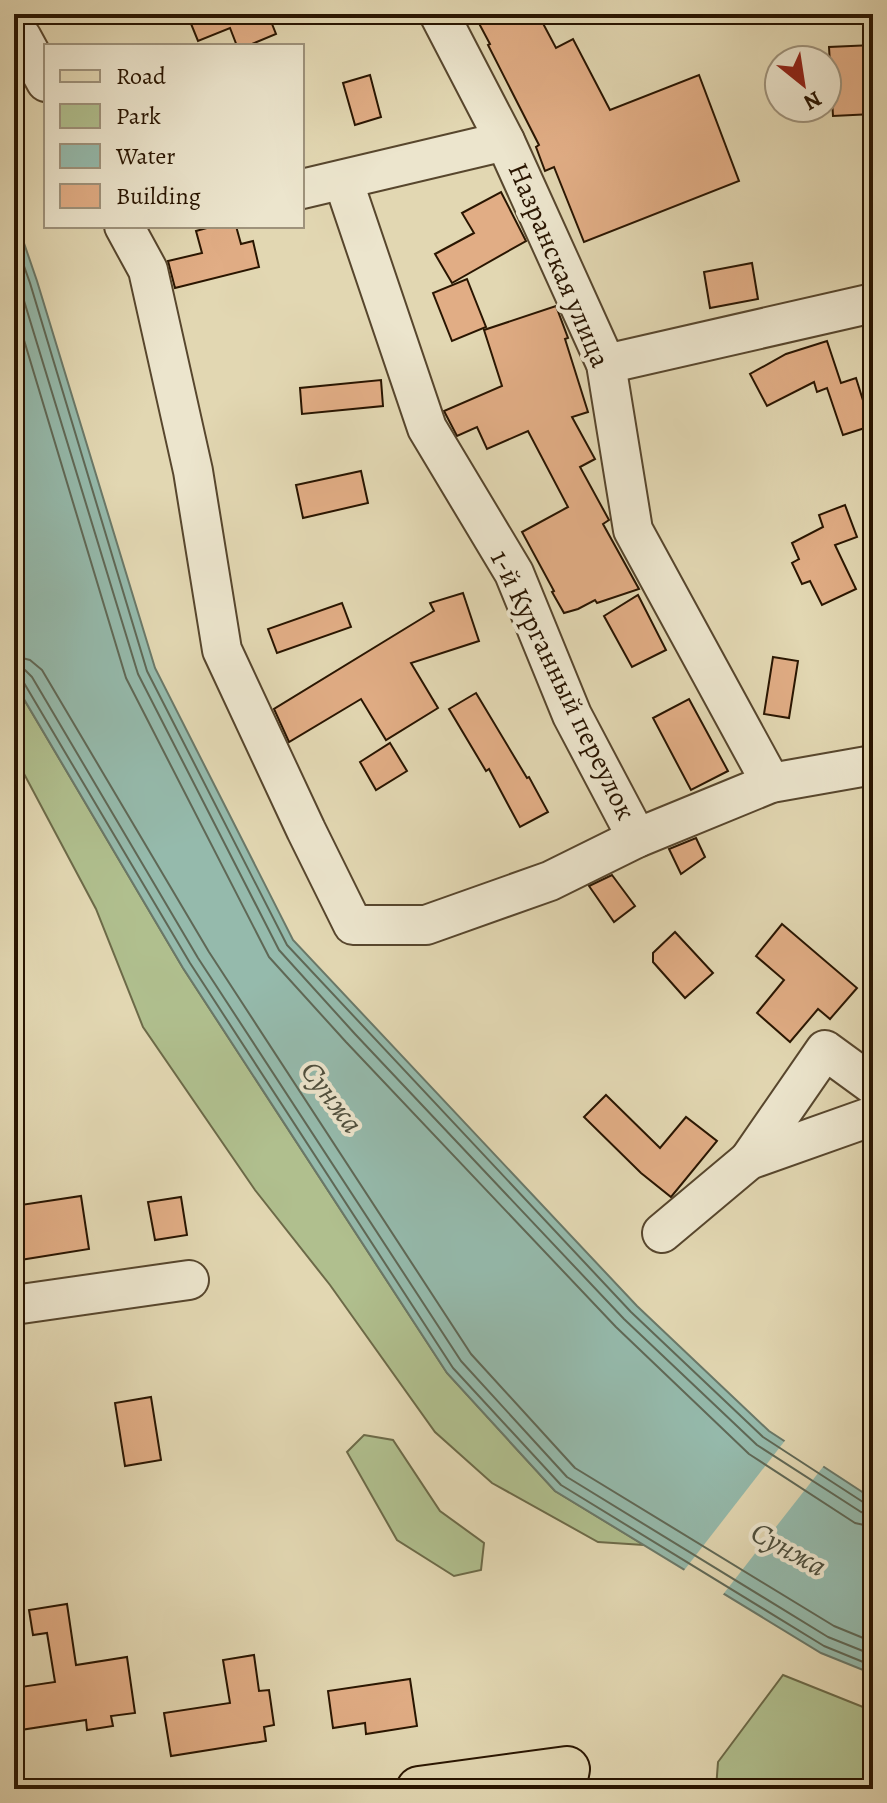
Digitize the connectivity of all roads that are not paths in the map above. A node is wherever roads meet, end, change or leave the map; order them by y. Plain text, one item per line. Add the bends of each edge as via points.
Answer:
1 (439, 14) edge
2 (14, 27) edge
3 (44, 78) edge
4 (505, 141) junction
5 (343, 180) junction
6 (304, 189) edge
7 (131, 228) edge
8 (873, 303) edge
9 (606, 364) junction
10 (873, 765) edge
11 (771, 783) junction
12 (637, 838) junction
13 (873, 1085) edge
14 (873, 1116) edge
15 (749, 1160) junction
16 (662, 1233) dead end
17 (189, 1280) dead end
18 (14, 1305) edge
19 (565, 1779) edge
20 (419, 1789) edge

1 - 4 street, Назранская улица
2 - 3 street
4 - 5 street
4 - 9 street, Назранская улица
5 - 6 street
5 - 12 street, 1-й Курганный переулок via 427,428 514,573 572,715
7 - 12 street via 148,270 193,471 222,650 353,925 426,925 550,881
8 - 9 street
9 - 11 street, Назранская улица via 633,530
10 - 11 street
11 - 12 street
13 - 15 street via 825,1050
14 - 15 street
15 - 16 street
17 - 18 street
19 - 20 main road

